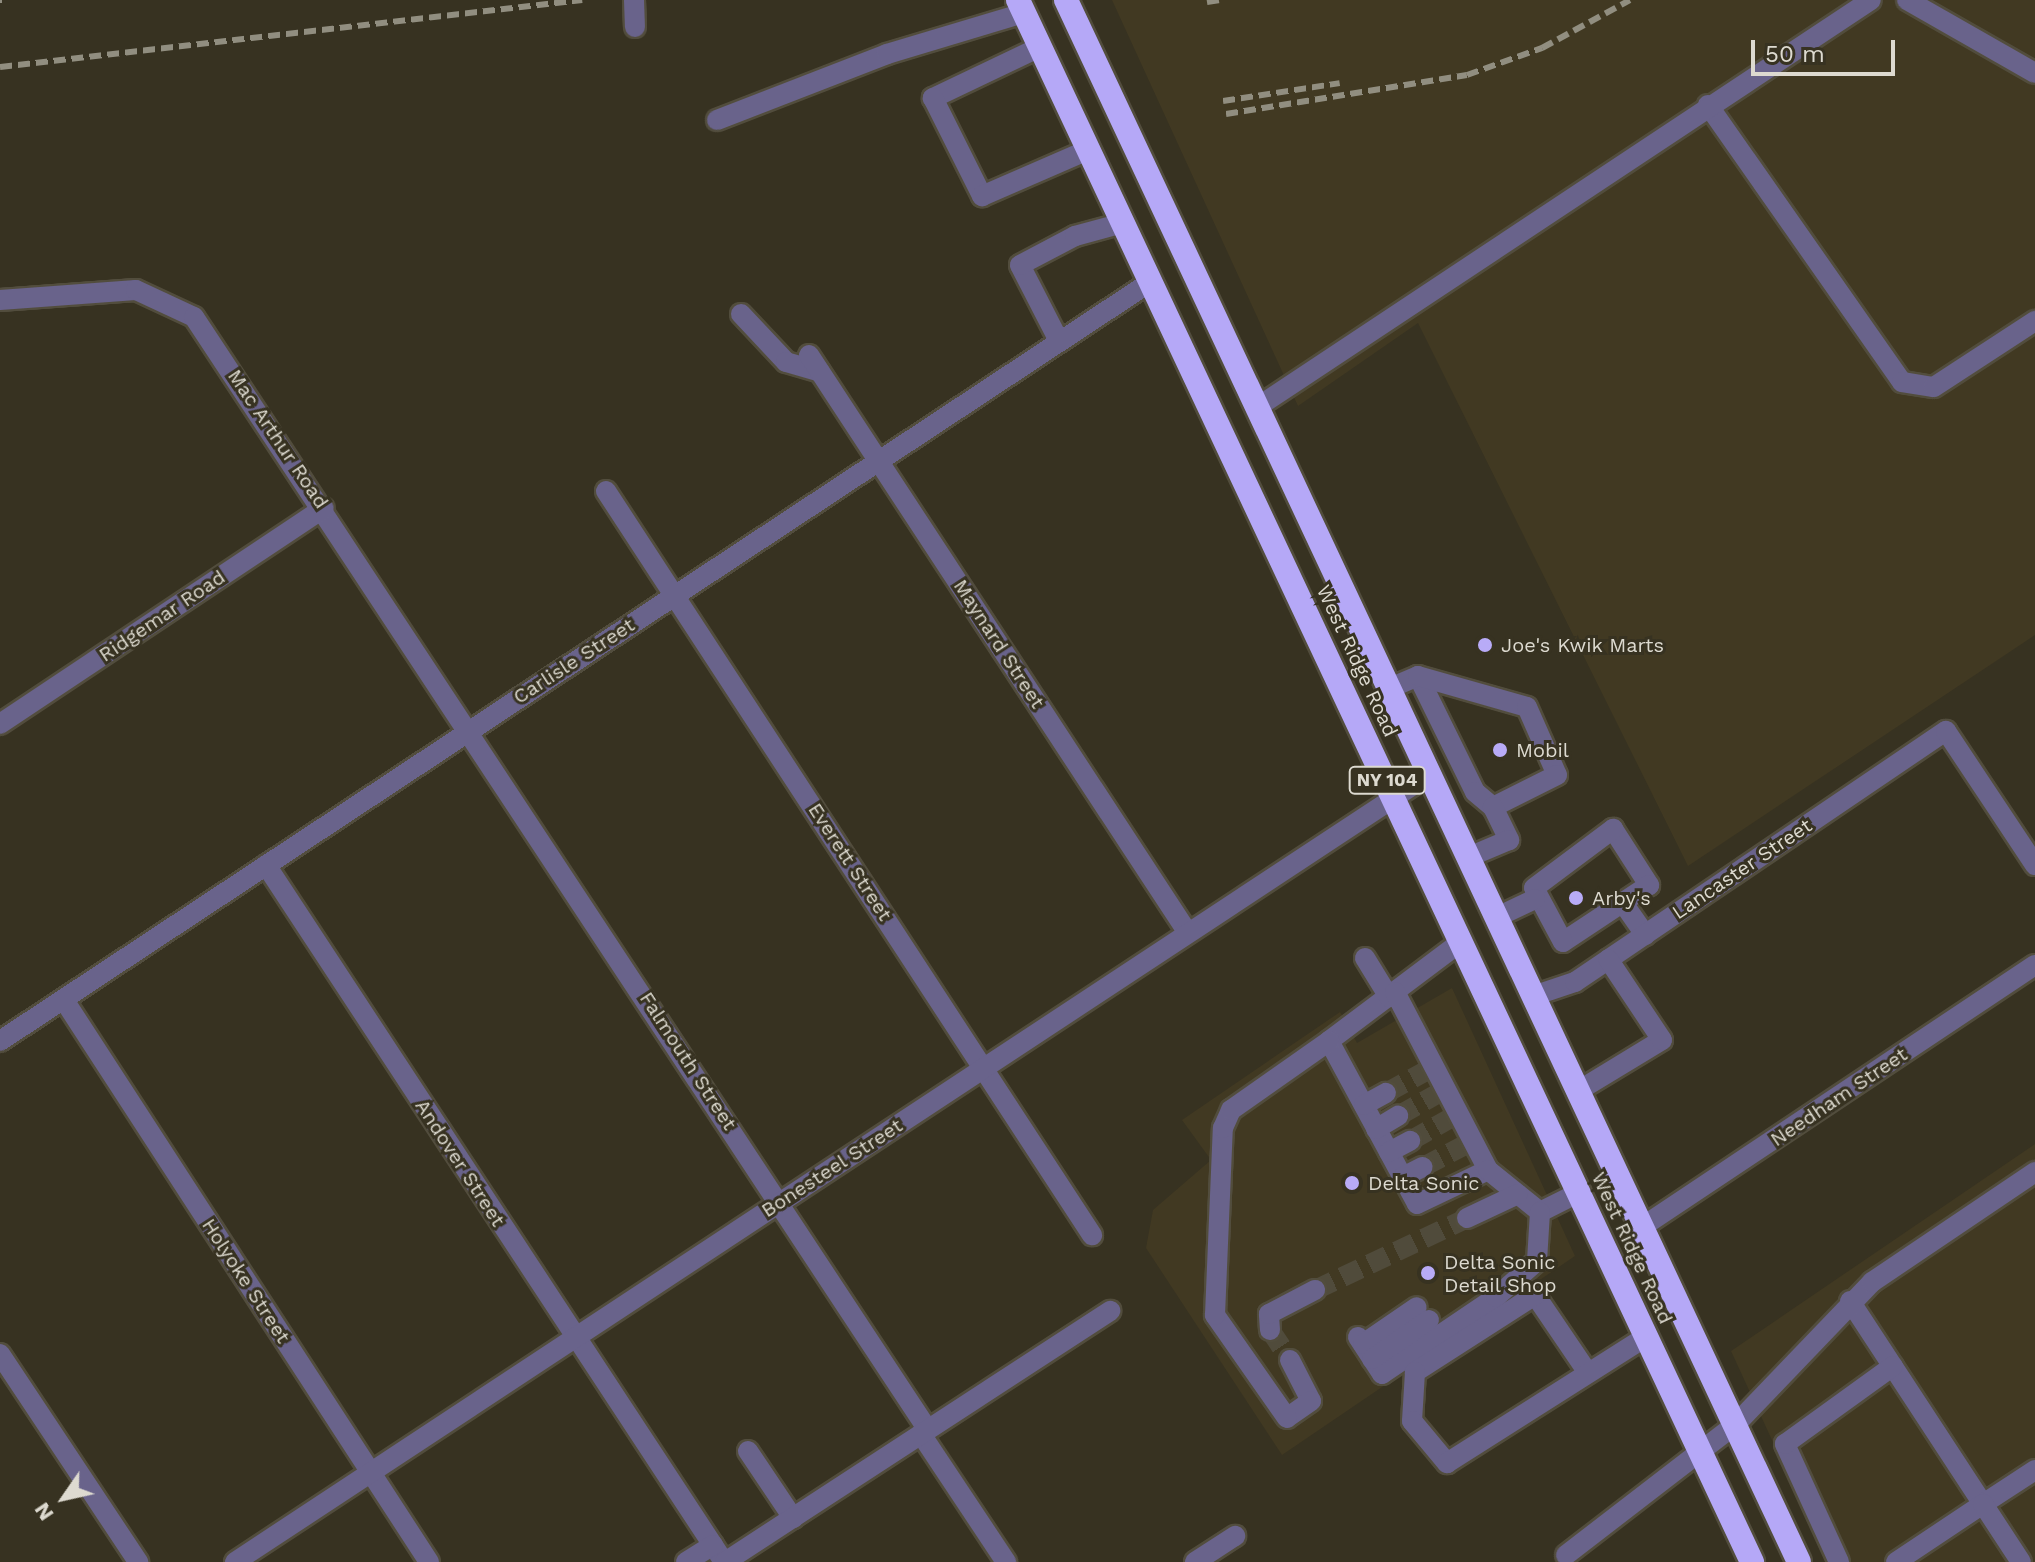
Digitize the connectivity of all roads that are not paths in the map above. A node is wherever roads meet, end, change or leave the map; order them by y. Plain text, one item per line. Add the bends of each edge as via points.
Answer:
1 (634, 0) edge
2 (1066, 0) edge
3 (1871, 0) edge
4 (1907, 0) edge
5 (1021, 6) edge
6 (635, 27) dead end
7 (1040, 47) junction
8 (2035, 73) edge
9 (1708, 105) junction
10 (717, 120) dead end
11 (1088, 150) junction
12 (1123, 223) junction
13 (1150, 282) junction
14 (0, 300) edge
15 (741, 314) dead end
16 (2035, 321) edge
17 (1059, 341) junction
18 (1259, 406) junction
19 (877, 459) junction
20 (606, 491) dead end
21 (324, 508) junction
22 (674, 595) junction
23 (1418, 676) junction
24 (1390, 688) junction
25 (0, 724) edge
26 (470, 729) junction
27 (1430, 774) junction
28 (1396, 797) junction
29 (1493, 807) junction
30 (1469, 857) junction
31 (266, 865) junction
32 (2035, 865) edge
33 (1535, 899) junction
34 (1623, 903) junction
35 (1497, 917) junction
36 (1188, 933) junction
37 (1645, 935) junction
38 (1462, 941) junction
39 (1365, 958) dead end
40 (1608, 959) junction
41 (2035, 965) edge
42 (1392, 994) junction
43 (1533, 996) junction
44 (64, 1000) junction
45 (0, 1041) edge
46 (1329, 1041) junction
47 (985, 1068) junction
48 (1578, 1091) junction
49 (1386, 1093) tunnel mouth
50 (1364, 1105) junction
51 (1398, 1116) tunnel mouth
52 (1376, 1129) junction
53 (1410, 1141) tunnel mouth
54 (1389, 1152) junction
55 (1423, 1167) tunnel mouth
56 (1488, 1170) junction
57 (2035, 1172) edge
58 (1403, 1177) junction
59 (1580, 1192) junction
60 (1518, 1194) junction
61 (781, 1202) junction
62 (1540, 1212) junction
63 (1467, 1218) tunnel mouth
64 (1642, 1227) junction
65 (1092, 1235) dead end
66 (1315, 1290) tunnel mouth
67 (1850, 1301) junction
68 (1110, 1311) dead end
69 (1423, 1314) dead end
70 (1270, 1330) dead end
71 (1647, 1336) junction
72 (574, 1338) junction
73 (0, 1354) edge
74 (1290, 1360) tunnel mouth
75 (1893, 1366) junction
76 (1586, 1370) junction
77 (1735, 1425) junction
78 (925, 1432) junction
79 (748, 1451) dead end
80 (1701, 1453) junction
81 (2035, 1470) edge
82 (370, 1473) junction
83 (1983, 1504) junction
84 (793, 1518) junction
85 (1235, 1536) dead end
86 (1566, 1555) dead end
87 (721, 1556) edge
88 (138, 1562) edge
89 (235, 1562) edge
90 (429, 1562) edge
91 (686, 1562) edge
92 (1006, 1562) edge
93 (1195, 1562) edge
94 (1752, 1562) edge
95 (1799, 1562) edge
96 (1839, 1562) edge
97 (1896, 1562) edge
98 (2021, 1562) edge

1 - 6 street
2 - 18 highway, West Ridge Road / NY 104
3 - 9 street
4 - 8 street
5 - 7 highway, West Ridge Road / NY 104
5 - 10 street
7 - 11 highway, West Ridge Road / NY 104
7 - 11 street via 933,98 982,196
9 - 16 street via 1902,382 1934,387
9 - 18 street
11 - 12 highway, West Ridge Road / NY 104
12 - 13 highway, West Ridge Road / NY 104
12 - 17 street via 1075,236 1020,265
13 - 17 street, Carlisle Street
13 - 28 highway, West Ridge Road / NY 104
14 - 21 street, Mac Arthur Road via 109,289 177,305 209,337
15 - 19 street, Maynard Street via 786,362 814,363
17 - 19 street, Carlisle Street
18 - 24 highway, West Ridge Road / NY 104
19 - 22 street, Carlisle Street
19 - 36 street, Maynard Street
20 - 22 street, Everett Street
21 - 25 street, Ridgemar Road
21 - 26 street, Mac Arthur Road
22 - 26 street, Carlisle Street
22 - 47 street, Everett Street
23 - 24 street
23 - 29 street via 1475,792
23 - 29 street via 1527,707 1557,775
24 - 27 highway, West Ridge Road / NY 104
26 - 31 street, Carlisle Street
26 - 61 street, Falmouth Street
27 - 28 street, Bonesteel Street
27 - 30 highway, West Ridge Road / NY 104
28 - 36 street, Bonesteel Street
28 - 38 highway, West Ridge Road / NY 104
29 - 30 street via 1509,840
30 - 35 highway, West Ridge Road / NY 104
31 - 44 street, Carlisle Street
31 - 72 street, Andover Street
32 - 37 street, Lancaster Street via 1946,731
33 - 34 street via 1563,942
33 - 34 street via 1534,888 1613,829 1649,885
33 - 35 street
34 - 37 street
35 - 43 highway, West Ridge Road / NY 104
36 - 47 street, Bonesteel Street
37 - 40 street, Lancaster Street
38 - 42 street
38 - 59 highway, West Ridge Road / NY 104
39 - 42 street
40 - 43 street, Lancaster Street via 1566,986
40 - 48 street via 1662,1040
41 - 64 street, Needham Street
42 - 46 street
42 - 56 street via 1468,1143
43 - 48 highway, West Ridge Road / NY 104
44 - 45 street, Carlisle Street
44 - 82 street, Holyoke Street
46 - 50 street
46 - 74 street via 1231,1110 1223,1128 1222,1246 1211,1299 1225,1335 1287,1418 1311,1401
47 - 61 street, Bonesteel Street
47 - 65 street, Everett Street
48 - 64 highway, West Ridge Road / NY 104
49 - 50 street
50 - 52 street
51 - 52 street
52 - 54 street
53 - 54 street
54 - 58 street
55 - 58 street
56 - 58 street via 1417,1204
56 - 60 street
57 - 67 street
59 - 62 street
59 - 71 highway, West Ridge Road / NY 104
60 - 62 street
60 - 63 street
61 - 72 street, Bonesteel Street
61 - 78 street, Falmouth Street
62 - 69 street via 1537,1261 1382,1374 1364,1347
64 - 77 highway, West Ridge Road / NY 104
66 - 70 street via 1269,1314
67 - 75 street
67 - 77 street
68 - 78 street
71 - 76 street
71 - 80 highway, West Ridge Road / NY 104
72 - 82 street, Bonesteel Street
72 - 87 street, Andover Street
73 - 88 street
75 - 83 street
75 - 96 street via 1785,1444
76 - 76 street via 1535,1295 1415,1372 1412,1421 1447,1463
77 - 80 street
77 - 95 highway, West Ridge Road / NY 104
78 - 84 street
78 - 92 street, Falmouth Street
79 - 84 street
80 - 86 street
80 - 94 highway, West Ridge Road / NY 104
81 - 83 street
82 - 89 street, Bonesteel Street
82 - 90 street, Holyoke Street
83 - 97 street
83 - 98 street
84 - 87 street
85 - 93 street
87 - 91 street

